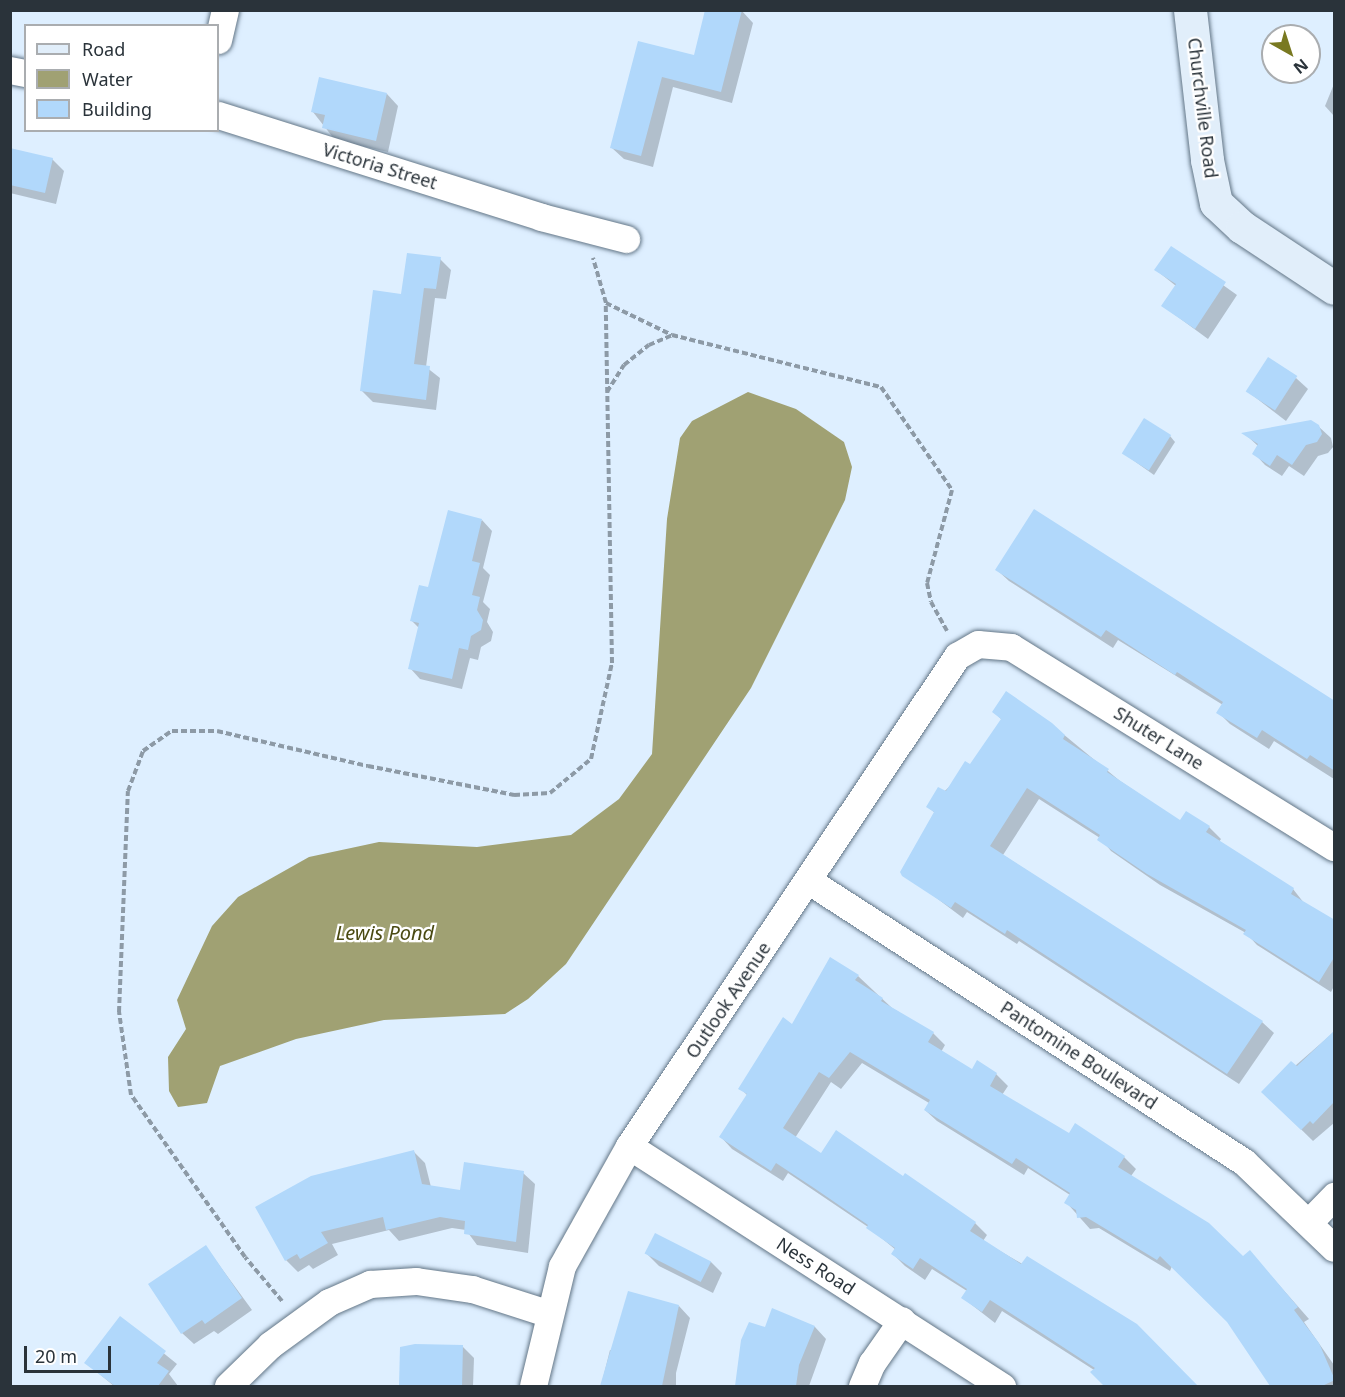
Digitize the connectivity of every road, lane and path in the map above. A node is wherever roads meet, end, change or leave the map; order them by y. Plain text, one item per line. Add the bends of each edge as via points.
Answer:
1 (225, 10) edge
2 (1190, 10) edge
3 (219, 36) edge
4 (219, 115) edge
5 (585, 228) junction
6 (626, 239) dead end
7 (1335, 288) edge
8 (606, 303) junction
9 (672, 335) junction
10 (606, 392) junction
11 (967, 650) junction
12 (1335, 847) edge
13 (809, 881) junction
14 (629, 1146) junction
15 (1335, 1196) edge
16 (1310, 1221) junction
17 (1335, 1248) edge
18 (548, 1313) junction
19 (902, 1320) junction
20 (301, 1323) junction
21 (228, 1386) edge
22 (533, 1386) edge
23 (861, 1386) edge
24 (1002, 1386) edge

1 - 3 street
2 - 7 street, Churchville Road via 1207,160 1216,203 1242,227
4 - 5 street, Victoria Street
5 - 6 street, Victoria Street
5 - 8 path
8 - 9 path
8 - 10 path
9 - 10 path via 649,345 624,365
9 - 11 path via 881,387 952,490 927,584 931,602
10 - 20 path via 612,492 612,663 591,759 550,793 514,795 217,731 172,730 143,751 128,791 119,1012 131,1095 245,1257
11 - 12 street, Shuter Lane via 1011,647
11 - 13 street, Outlook Avenue
13 - 14 street, Outlook Avenue
13 - 16 street, Pantomine Boulevard via 1244,1162
14 - 18 street, Outlook Avenue via 562,1266
14 - 19 street, Ness Road
15 - 16 street
16 - 17 street, Pantomine Boulevard
18 - 20 street via 472,1289 416,1281 370,1284 328,1302
18 - 22 street, Outlook Avenue
19 - 23 street
19 - 24 street, Ness Road
20 - 21 street via 270,1345

